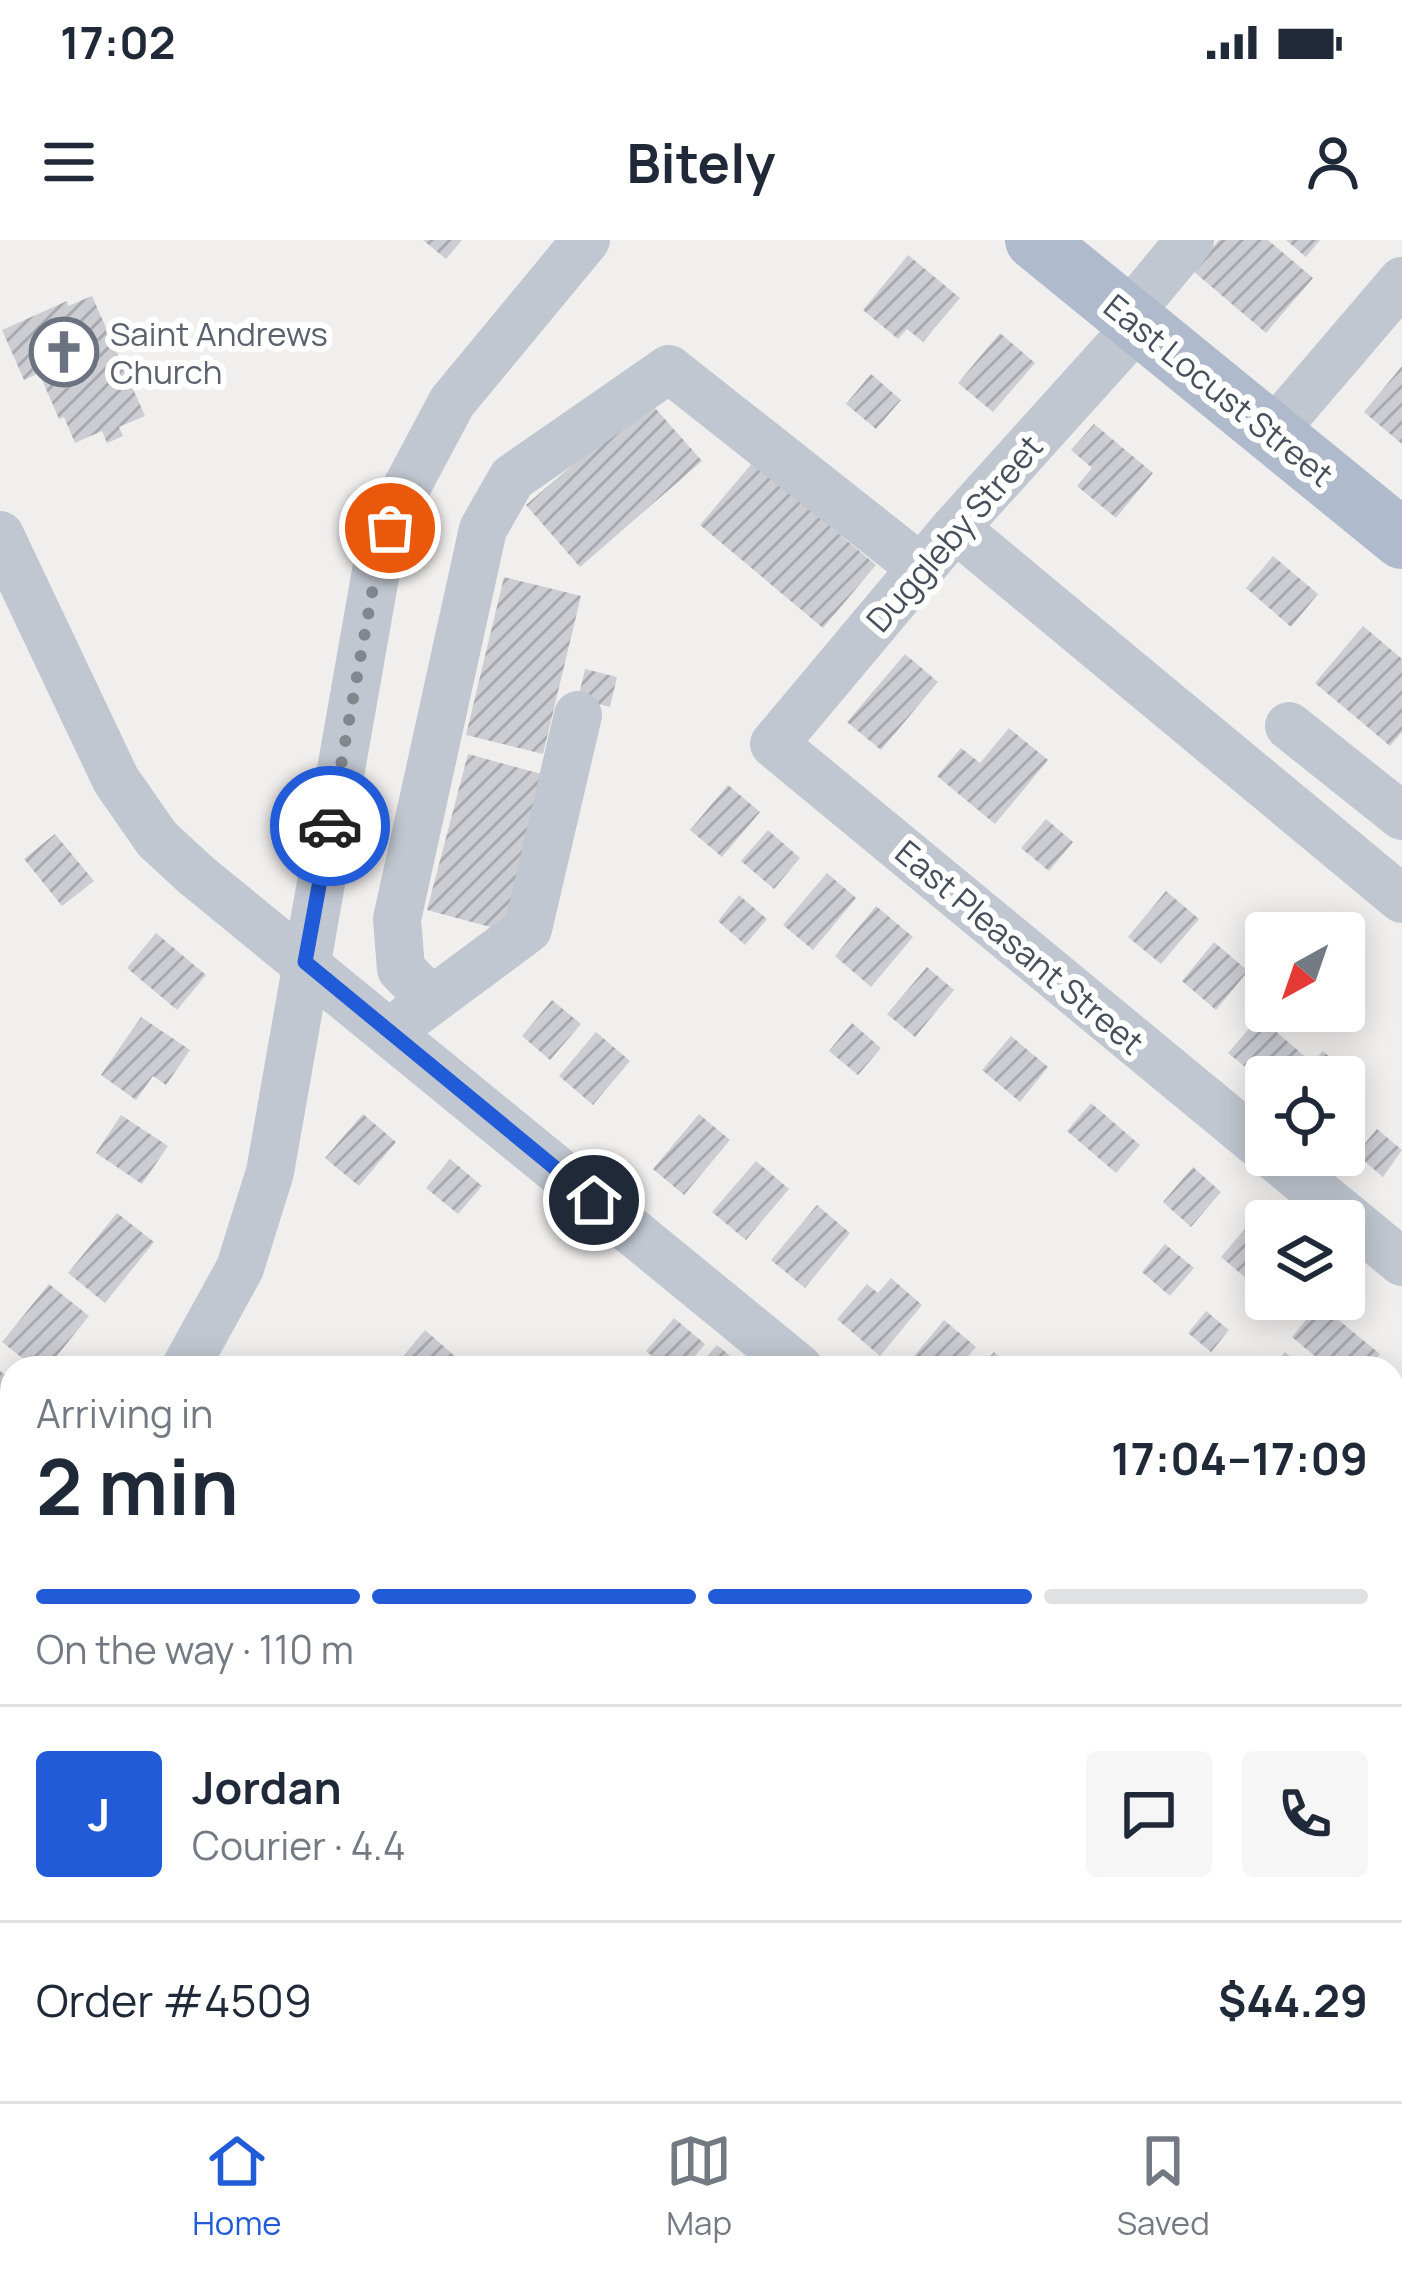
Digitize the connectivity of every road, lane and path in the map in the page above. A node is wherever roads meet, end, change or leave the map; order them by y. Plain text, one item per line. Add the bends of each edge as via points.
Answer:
1 (586, 240) edge
2 (1035, 240) edge
3 (1190, 240) edge
4 (1402, 280) edge
5 (1133, 320) junction
6 (1273, 432) junction
7 (955, 528) junction
8 (0, 537) edge
9 (1402, 539) edge
10 (922, 568) junction
11 (578, 715) dead end
12 (1289, 726) dead end
13 (774, 744) joint
14 (1398, 805) edge
15 (1402, 899) edge
16 (305, 962) junction
17 (430, 1000) junction
18 (389, 1031) junction
19 (1245, 1132) edge
20 (1298, 1176) edge
21 (1402, 1262) edge
22 (191, 1356) edge
23 (784, 1356) edge

1 - 16 street via 452,402 401,496 378,560
2 - 5 main road, East Locust Street
3 - 5 street, Duggleby Street
4 - 6 street
5 - 6 main road, East Locust Street
5 - 7 street, Duggleby Street
6 - 9 main road, East Locust Street
7 - 10 street, Duggleby Street
7 - 15 street
8 - 16 street via 116,781 143,819 196,875
10 - 13 street, Duggleby Street
10 - 17 street via 669,368 512,478 483,529 397,919 401,969
11 - 17 street via 528,929
12 - 14 street
13 - 19 street, East Pleasant Street
16 - 18 street
16 - 22 street via 255,1228 228,1296
17 - 18 street
18 - 23 street
20 - 21 street, East Pleasant Street

